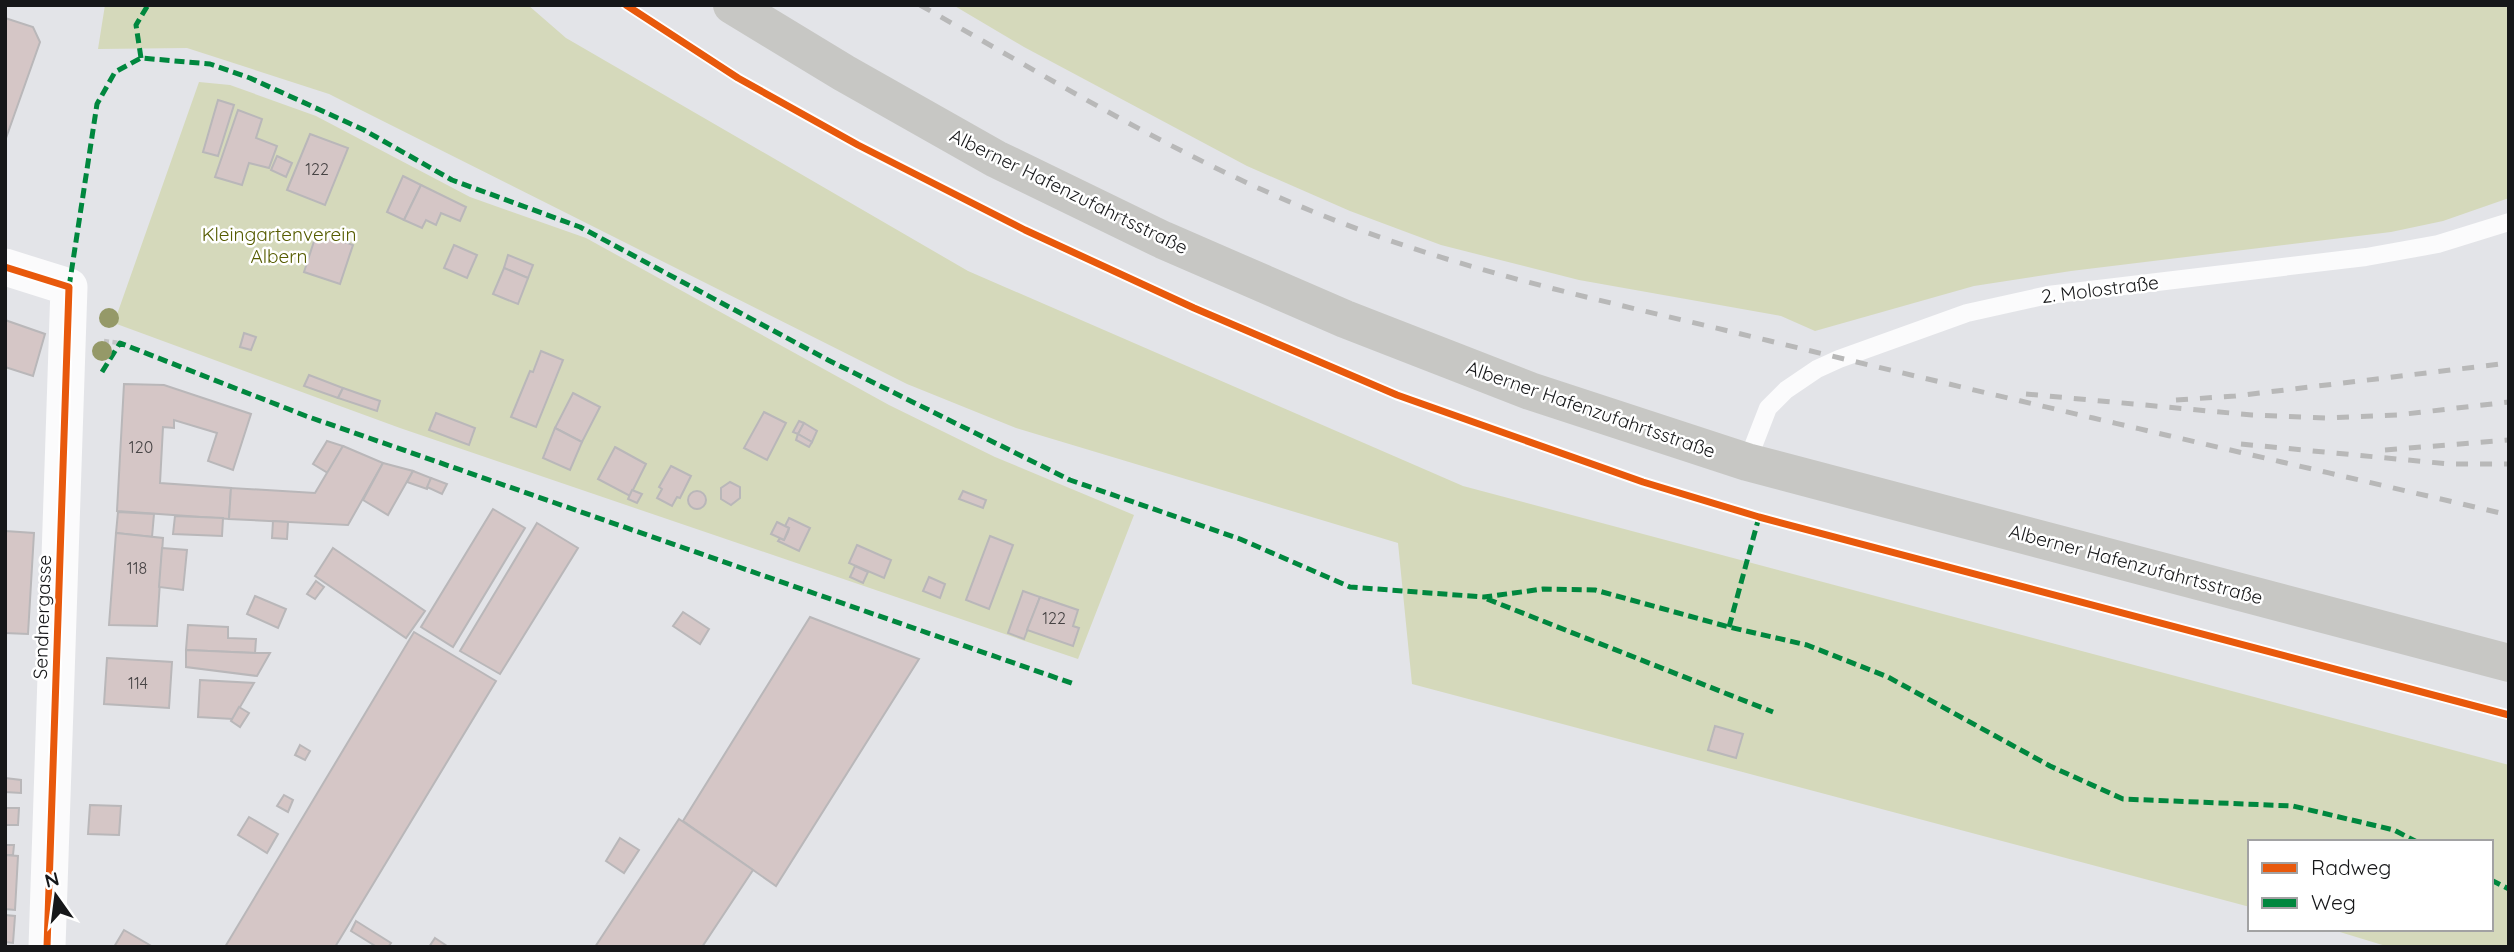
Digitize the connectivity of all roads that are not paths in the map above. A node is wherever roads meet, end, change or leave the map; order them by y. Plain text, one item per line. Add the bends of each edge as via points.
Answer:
1 (732, 5) edge
2 (2509, 222) edge
3 (5, 267) edge
4 (1748, 462) junction
5 (2509, 663) edge
6 (47, 947) edge

1 - 4 main road, Alberner Hafenzufahrtsstraße via 996,159 1163,240 1345,319 1530,391
2 - 4 lane, 2. Molostraße via 2438,244 2366,257 2048,295 1967,313 1839,359 1786,390 1768,408
3 - 6 street, Sendnergasse via 69,288
4 - 5 main road, Alberner Hafenzufahrtsstraße

